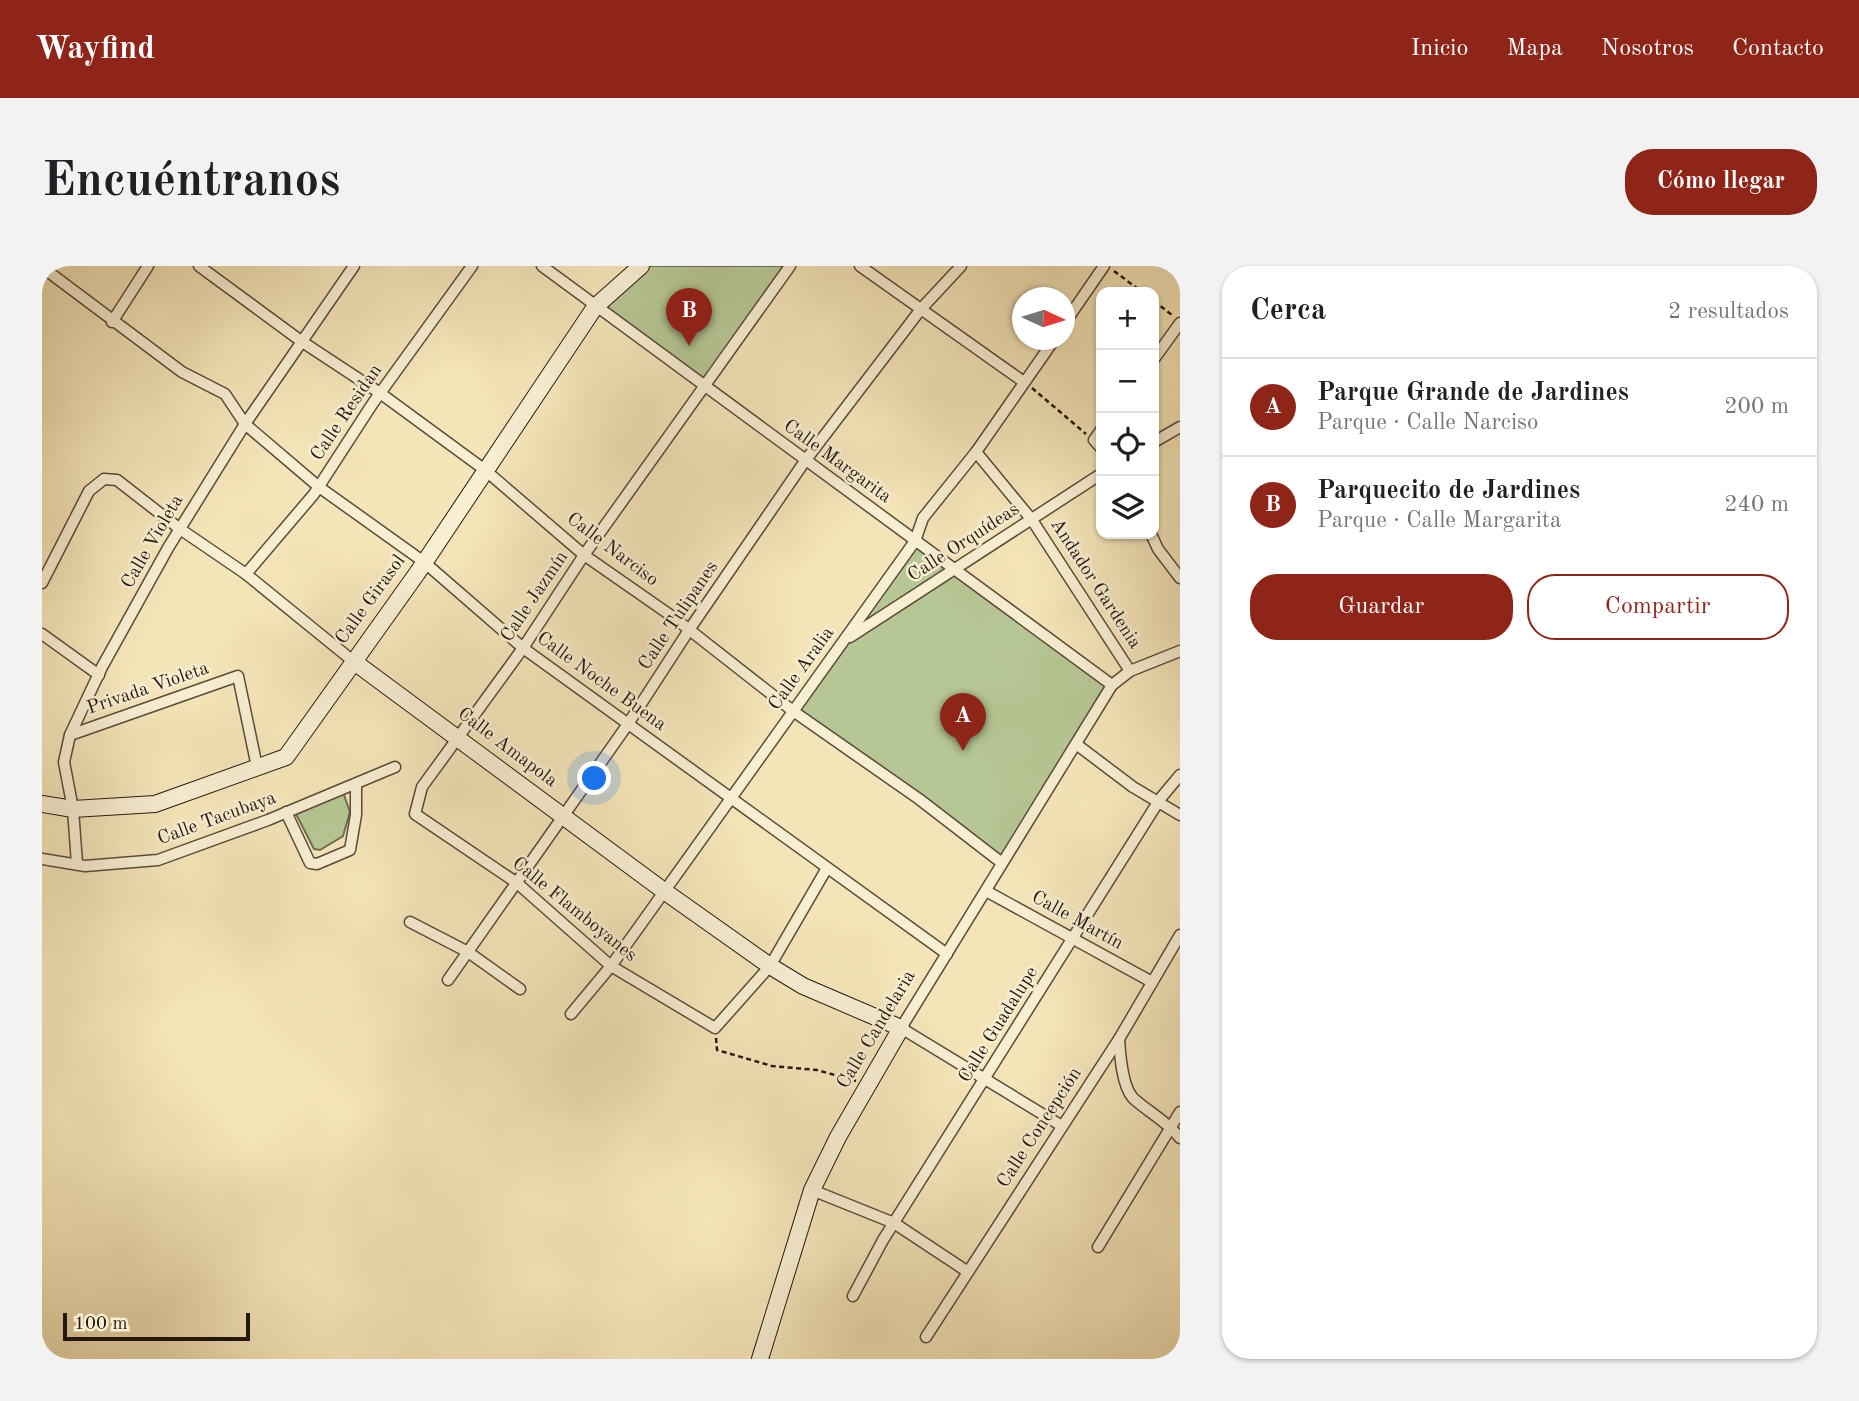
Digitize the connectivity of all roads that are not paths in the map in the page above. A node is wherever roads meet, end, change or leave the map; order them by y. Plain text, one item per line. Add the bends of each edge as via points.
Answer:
1 (148, 266) edge
2 (199, 266) edge
3 (472, 266) edge
4 (542, 266) edge
5 (641, 266) edge
6 (790, 266) edge
7 (860, 266) edge
8 (961, 266) edge
9 (1106, 266) edge
10 (42, 267) edge
11 (348, 268) edge
12 (595, 307) junction
13 (921, 310) junction
14 (1075, 310) edge
15 (112, 322) junction
16 (1180, 322) edge
17 (300, 341) junction
18 (1047, 350) edge
19 (1159, 352) edge
20 (1024, 382) junction
21 (703, 386) junction
22 (380, 393) junction
23 (245, 424) junction
24 (1180, 427) edge
25 (1159, 440) edge
26 (976, 452) junction
27 (805, 461) junction
28 (485, 470) junction
29 (1098, 476) edge
30 (319, 487) junction
31 (1032, 520) junction
32 (180, 529) junction
33 (1153, 539) edge
34 (915, 541) junction
35 (584, 555) junction
36 (424, 562) junction
37 (955, 570) junction
38 (246, 574) junction
39 (1180, 578) edge
40 (42, 583) edge
41 (689, 630) junction
42 (42, 634) edge
43 (844, 640) junction
44 (523, 648) junction
45 (1180, 651) edge
46 (352, 661) junction
47 (1130, 671) junction
48 (99, 675) junction
49 (1112, 685) junction
50 (793, 711) junction
51 (628, 724) junction
52 (70, 735) junction
53 (457, 736) junction
54 (1076, 744) junction
55 (257, 767) junction
56 (395, 767) dead end
57 (1180, 775) edge
58 (356, 784) junction
59 (731, 798) junction
60 (1158, 802) junction
61 (42, 804) edge
62 (73, 809) junction
63 (286, 812) junction
64 (415, 814) joint
65 (563, 815) junction
66 (1180, 815) edge
67 (42, 859) edge
68 (1002, 863) junction
69 (77, 864) junction
70 (828, 868) junction
71 (517, 883) junction
72 (664, 891) junction
73 (986, 891) junction
74 (410, 922) dead end
75 (1180, 935) edge
76 (1074, 939) junction
77 (468, 952) junction
78 (947, 954) junction
79 (611, 966) junction
80 (770, 966) junction
81 (448, 981) dead end
82 (1152, 982) junction
83 (520, 989) dead end
84 (571, 1014) dead end
85 (901, 1028) junction
86 (1119, 1038) junction
87 (986, 1080) junction
88 (1180, 1112) edge
89 (1062, 1126) junction
90 (1171, 1127) junction
91 (1180, 1138) edge
92 (812, 1190) junction
93 (894, 1223) junction
94 (1098, 1247) dead end
95 (968, 1272) junction
96 (853, 1296) dead end
97 (926, 1337) dead end
98 (760, 1359) edge

1 - 15 street
2 - 17 street, Calle Narciso
3 - 22 street, Calle Residan
4 - 12 street, Calle Margarita
5 - 12 street, Calle Girasol
6 - 21 street, Calle Jazmín
7 - 13 street
8 - 13 street, Calle Tulipanes
9 - 14 street
10 - 15 street, Calle Noche Buena
11 - 17 street, Calle Violeta
12 - 21 street, Calle Margarita
12 - 28 street, Calle Girasol
13 - 20 street
13 - 27 street, Calle Tulipanes
15 - 23 street, Calle Noche Buena via 181,372 225,394
16 - 19 street
17 - 22 street, Calle Narciso
17 - 23 street, Calle Violeta
18 - 20 street, Calle Aralia
20 - 26 street, Calle Aralia
21 - 27 street, Calle Margarita
21 - 35 street, Calle Jazmín
22 - 28 street, Calle Narciso
22 - 30 street, Calle Residan
23 - 30 street, Calle Noche Buena
23 - 32 street, Calle Violeta
24 - 25 street
26 - 31 street, Andador Gardenia
26 - 34 street, Calle Aralia via 923,517
27 - 34 street, Calle Margarita
27 - 41 street, Calle Tulipanes
28 - 35 street, Calle Narciso
28 - 36 street, Calle Girasol
29 - 31 street, Calle Orquídeas
30 - 36 street, Calle Noche Buena
30 - 38 street, Calle Residan
31 - 37 street, Calle Orquídeas
31 - 47 street, Andador Gardenia
32 - 38 street, Calle Amapola
32 - 40 street, Calle Amapola via 117,480 104,479 89,491
32 - 48 street, Calle Violeta
33 - 39 street
34 - 37 street, Calle Margarita
34 - 43 street, Calle Aralia
35 - 41 street, Calle Narciso
35 - 44 street, Calle Jazmín
36 - 44 street, Calle Noche Buena
36 - 46 street, Calle Girasol
37 - 43 street, Calle Orquídeas
37 - 49 street, Calle Margarita
38 - 46 street, Calle Amapola
41 - 50 street, Calle Narciso
41 - 51 street, Calle Tulipanes
42 - 48 street
43 - 50 street, Calle Aralia
44 - 51 street, Calle Noche Buena
44 - 53 street, Calle Jazmín
45 - 47 street
46 - 53 street, Calle Amapola
46 - 55 street, Calle Girasol via 286,757
47 - 49 street
48 - 52 street, Calle Violeta
49 - 54 street, Calle Candelaria
50 - 59 street, Calle Aralia
50 - 68 street, Calle Narciso
51 - 59 street, Calle Noche Buena
51 - 65 street, Calle Tulipanes
52 - 55 street, Privada Violeta via 238,676
52 - 62 street, Calle Violeta via 64,762
53 - 64 street, Calle Jazmín via 422,787
53 - 65 street, Calle Amapola
54 - 60 street
54 - 68 street, Calle Candelaria
55 - 62 street, Calle Girasol via 155,804
56 - 58 street, Calle Tacubaya
57 - 60 street, Calle Guadalupe
58 - 63 street, Calle Tacubaya
58 - 63 street via 350,849 317,864 310,863
59 - 70 street, Calle Noche Buena
59 - 72 street, Calle Aralia
60 - 66 street
60 - 76 street, Calle Guadalupe
61 - 62 street, Calle Girasol
62 - 69 street, Calle Violeta
63 - 69 street, Calle Tacubaya via 158,860
64 - 71 street, Calle Flamboyanes
65 - 71 street, Calle Tulipanes
65 - 72 street, Calle Amapola
67 - 69 street, Calle Tacubaya
68 - 73 street, Calle Candelaria
70 - 78 street, Calle Noche Buena
70 - 80 street
71 - 77 street, Calle Tulipanes
71 - 79 street, Calle Flamboyanes
72 - 79 street, Calle Aralia
72 - 80 street, Calle Amapola
73 - 76 street, Calle Martín
73 - 78 street, Calle Candelaria
74 - 77 street
75 - 82 street, Calle Concepción
76 - 82 street, Calle Martín
76 - 87 street, Calle Guadalupe
77 - 81 street, Calle Tulipanes
77 - 83 street
78 - 85 street, Calle Candelaria
79 - 80 street, Calle Flamboyanes via 715,1028
79 - 84 street, Calle Aralia
80 - 85 street, Calle Amapola via 803,986
82 - 86 street, Calle Concepción
85 - 87 street
85 - 92 street, Calle Candelaria
86 - 89 street, Calle Concepción
86 - 90 street via 1121,1066 1131,1096
87 - 89 street
87 - 93 street, Calle Guadalupe
88 - 90 street
89 - 95 street, Calle Concepción
90 - 91 street
90 - 94 street
92 - 93 street
92 - 98 street, Calle Candelaria
93 - 95 street
93 - 96 street, Calle Guadalupe
95 - 97 street, Calle Concepción

